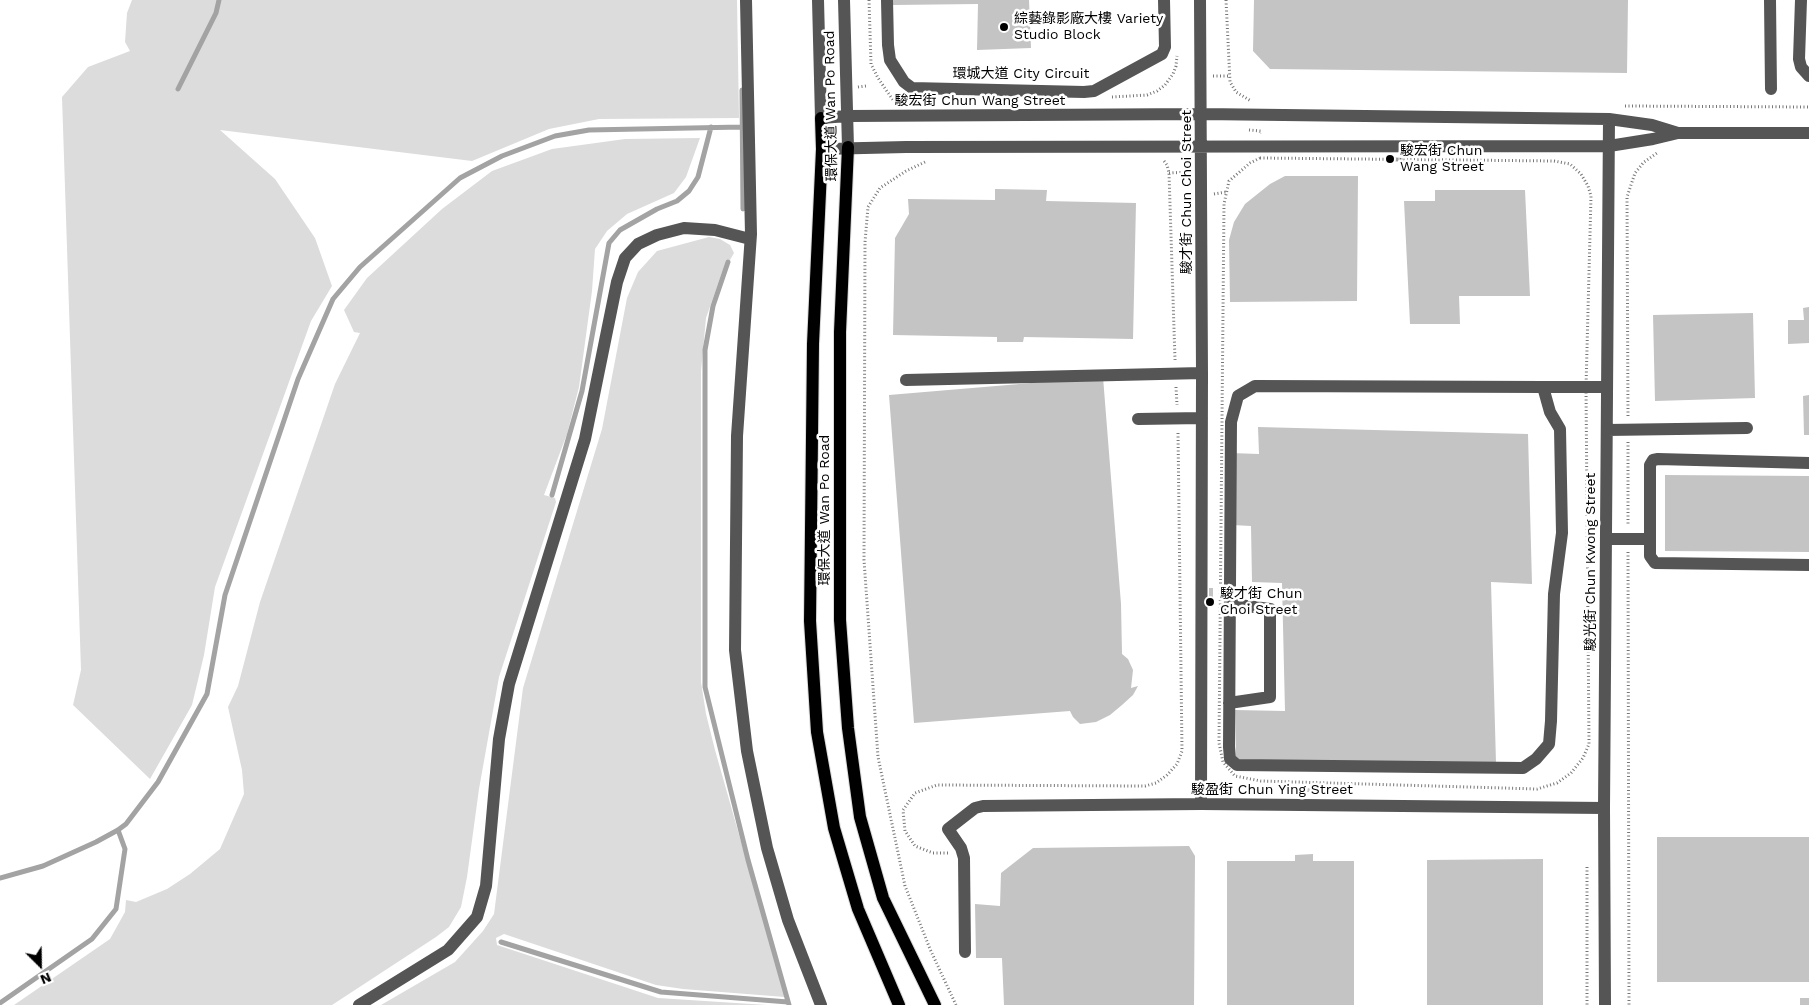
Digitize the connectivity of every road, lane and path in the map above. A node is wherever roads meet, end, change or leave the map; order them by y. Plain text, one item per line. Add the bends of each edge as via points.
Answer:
1 (746, 0) edge
2 (818, 0) edge
3 (844, 0) edge
4 (887, 0) edge
5 (1164, 0) edge
6 (1200, 0) edge
7 (1226, 0) edge
8 (1770, 0) edge
9 (1801, 0) edge
10 (1177, 54) dead end
11 (1809, 76) edge
12 (1771, 89) dead end
13 (1157, 91) dead end
14 (1246, 98) dead end
15 (1202, 114) junction
16 (848, 116) junction
17 (821, 118) junction
18 (1609, 119) junction
19 (1678, 133) junction
20 (1809, 133) edge
21 (1201, 146) junction
22 (1609, 146) junction
23 (848, 147) junction
24 (822, 149) junction
25 (1659, 152) dead end
26 (906, 171) dead end
27 (1169, 173) dead end
28 (1226, 192) dead end
29 (750, 239) junction
30 (1176, 373) junction
31 (1202, 373) junction
32 (906, 380) dead end
33 (1543, 387) junction
34 (1586, 387) junction
35 (1607, 387) junction
36 (1202, 418) junction
37 (1138, 419) dead end
38 (1178, 419) junction
39 (1747, 428) dead end
40 (1628, 429) junction
41 (1607, 430) junction
42 (1809, 463) edge
43 (1607, 539) junction
44 (1628, 539) junction
45 (1650, 539) junction
46 (1809, 565) edge
47 (1231, 604) junction
48 (1229, 703) junction
49 (1167, 775) dead end
50 (1246, 779) dead end
51 (1201, 804) junction
52 (1604, 808) junction
53 (1587, 867) dead end
54 (965, 952) dead end
55 (1607, 1003) edge
56 (359, 1005) edge
57 (821, 1005) edge
58 (899, 1005) edge
59 (935, 1005) edge
60 (956, 1005) edge
61 (1587, 1005) edge
62 (1629, 1005) edge

1 - 29 street
2 - 17 street, 環保大道 Wan Po Road
3 - 16 street, 環保大道 Wan Po Road
4 - 5 street, 環城大道 City Circuit via 890,60 904,82 912,88 1084,92 1094,91 1162,54 1165,47
6 - 15 street, 駿才街 Chun Choi Street
7 - 14 path via 1230,82 1236,92
8 - 12 street
9 - 11 street via 1799,59
10 - 13 path via 1173,74
15 - 16 street, 駿宏街 Chun Wang Street
15 - 18 street, 駿宏街 Chun Wang Street
15 - 21 street, 駿才街 Chun Choi Street
16 - 17 street, 駿宏街 Chun Wang Street
16 - 23 street, 環保大道 Wan Po Road
17 - 24 main road, 環保大道 Wan Po Road
18 - 19 street, 駿宏街 Chun Wang Street via 1652,125
18 - 22 street, 駿光街 Chun Kwong Street
19 - 20 street, 駿宏街 Chun Wang Street
19 - 22 street, 駿宏街 Chun Wang Street
21 - 22 street, 駿宏街 Chun Wang Street
21 - 23 street, 駿宏街 Chun Wang Street
21 - 31 street, 駿才街 Chun Choi Street
22 - 35 street, 駿光街 Chun Kwong Street
23 - 24 street, 駿宏街 Chun Wang Street
23 - 59 main road, 環保大道 Wan Po Road via 840,332 840,620 848,728 860,817 882,898
24 - 58 main road, 環保大道 Wan Po Road via 813,344 810,601 817,732 834,828 858,909
25 - 40 path via 1635,173 1627,197
26 - 60 path via 880,188 868,207 865,242 864,560 878,757 905,886
27 - 30 path
28 - 34 path via 1229,181 1260,158 1554,161 1570,164 1581,174 1591,196
29 - 56 street via 715,230 684,228 638,244 625,258 617,282 585,439 509,684 499,739 486,886 477,917 448,950
29 - 57 street via 737,436 735,650 747,751 767,848 788,920
30 - 31 street
30 - 32 street
30 - 38 path
31 - 36 street, 駿才街 Chun Choi Street
33 - 34 street
33 - 47 street via 1255,386 1238,396 1231,422
33 - 48 street via 1550,412 1560,429 1562,533 1554,594 1549,744 1536,759 1523,768 1237,765 1230,759
34 - 35 street
34 - 50 path via 1589,744 1571,773 1557,783 1537,789
35 - 41 street, 駿光街 Chun Kwong Street
36 - 38 street
36 - 51 street, 駿才街 Chun Choi Street
37 - 38 street
38 - 49 path via 1182,751 1177,764
39 - 40 street
40 - 41 street
40 - 44 path
41 - 43 street, 駿光街 Chun Kwong Street
42 - 45 street via 1653,460 1650,464
43 - 44 street
43 - 52 street, 駿光街 Chun Kwong Street
44 - 45 street
44 - 62 path
45 - 46 street via 1650,556 1655,563
47 - 48 street
47 - 48 street via 1270,609 1270,697
51 - 52 street, 駿盈街 Chun Ying Street
51 - 54 street, 駿盈街 Chun Ying Street via 983,806 968,812 948,829 964,858
52 - 55 street, 駿光街 Chun Kwong Street
53 - 61 path

